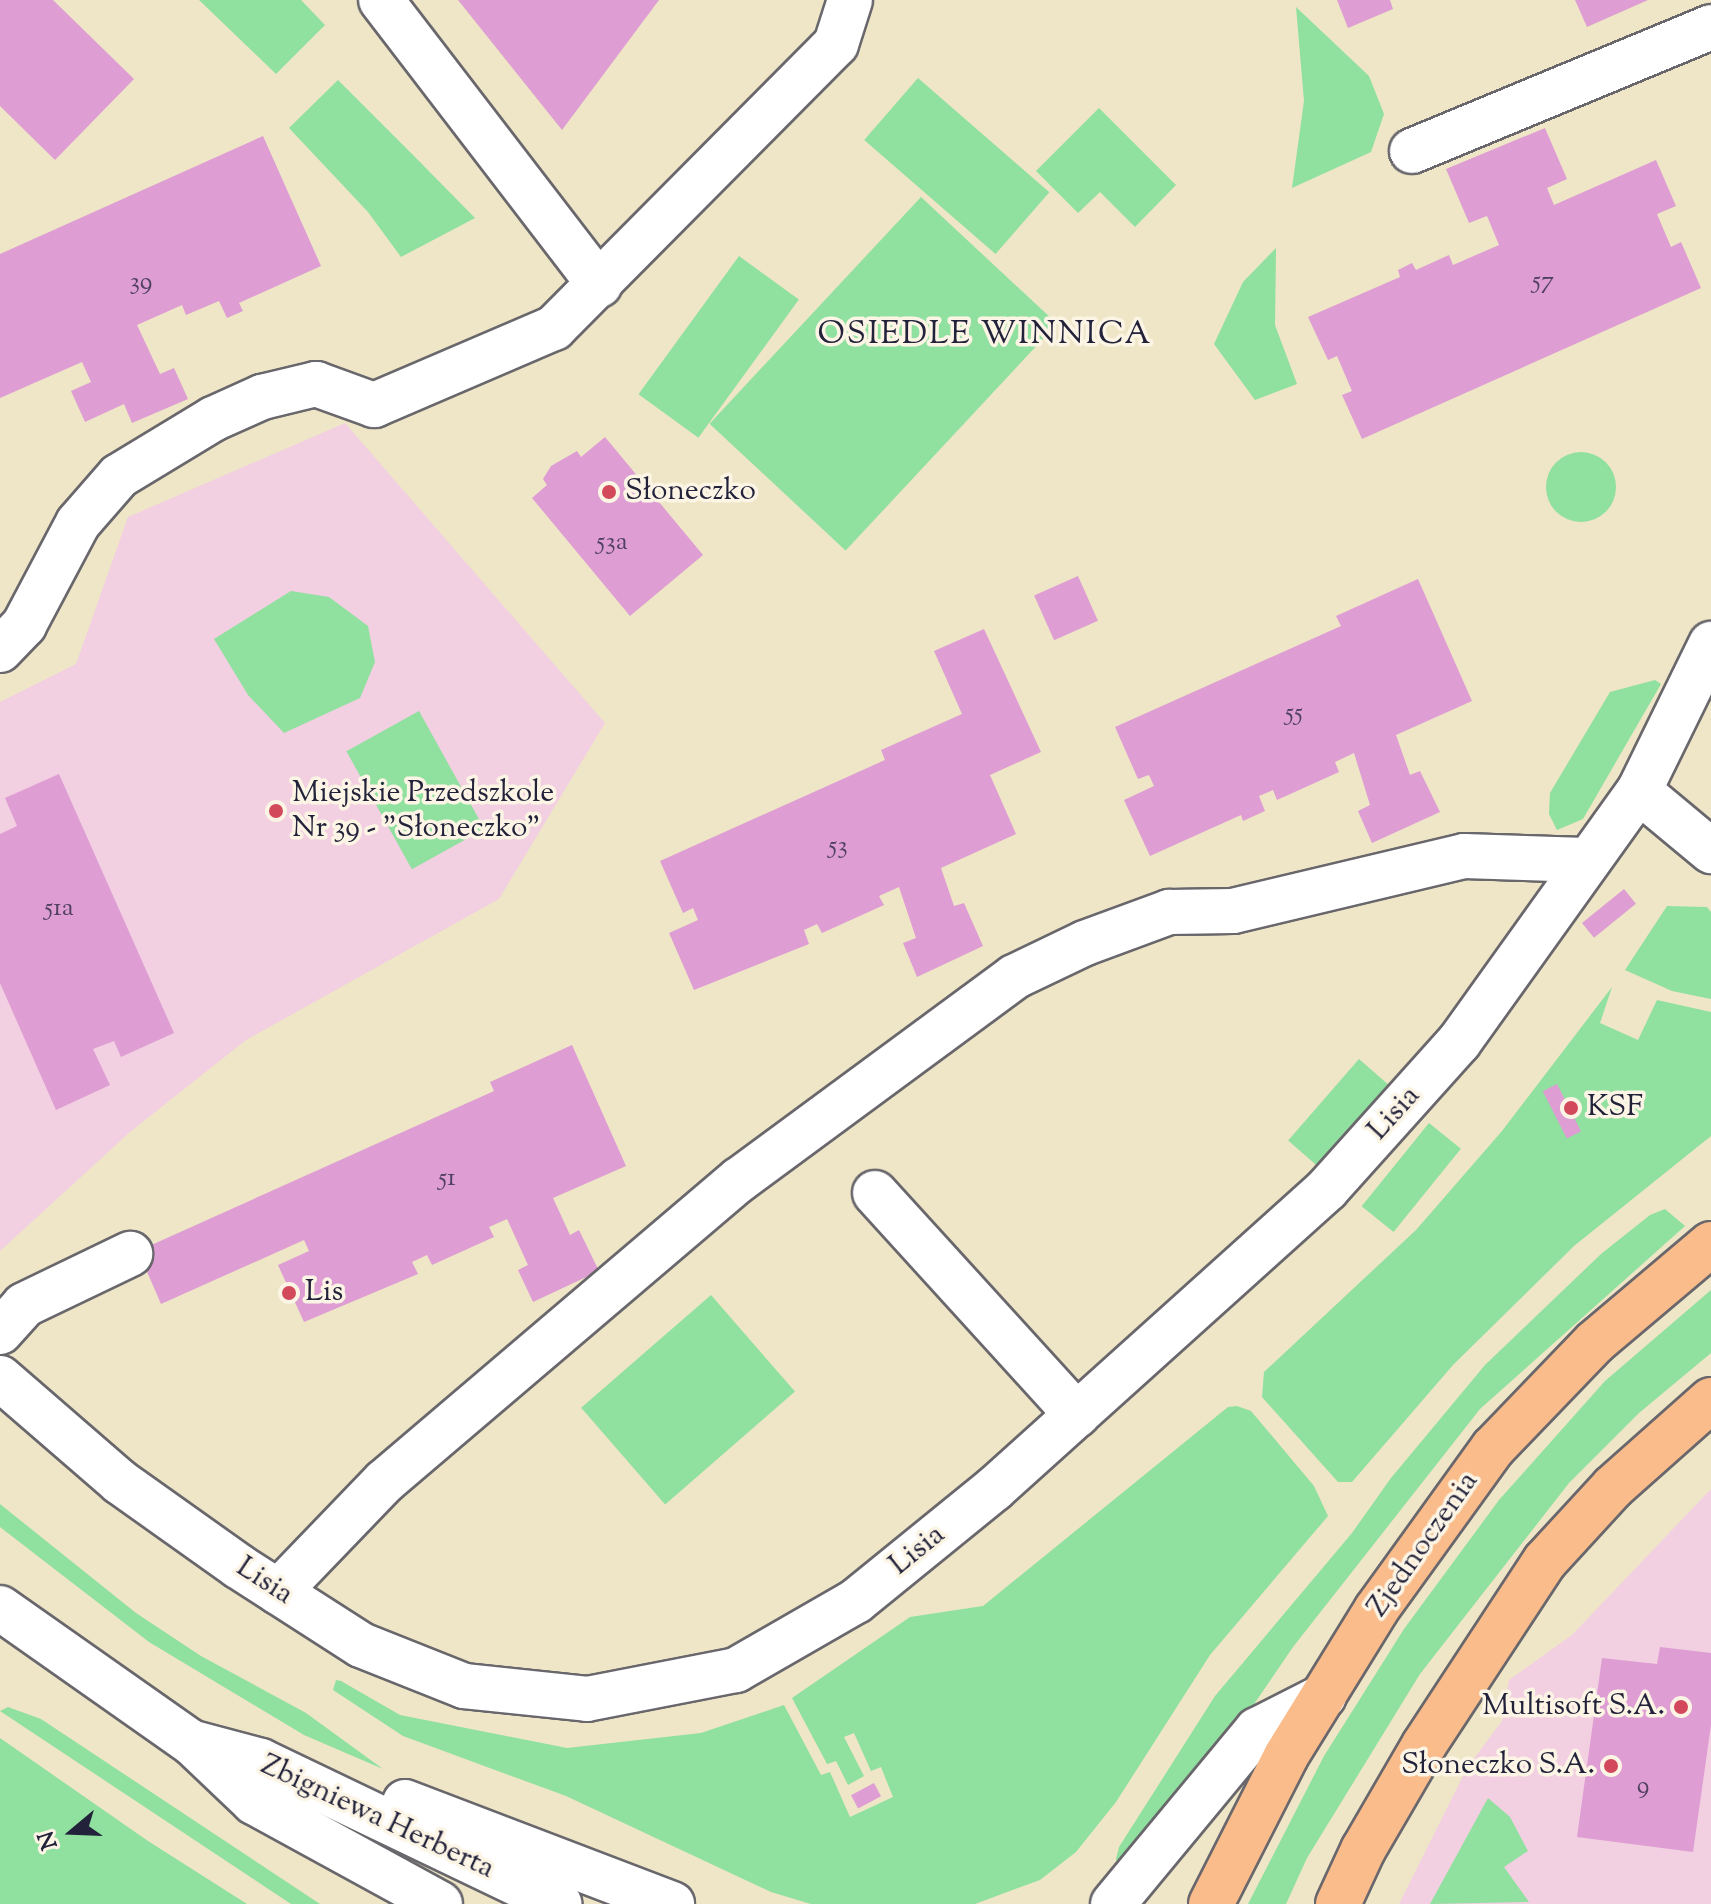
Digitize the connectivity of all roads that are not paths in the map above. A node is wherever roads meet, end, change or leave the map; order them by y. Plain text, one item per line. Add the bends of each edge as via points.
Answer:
1 (381, 0) edge
2 (850, 0) edge
3 (1711, 27) edge
4 (1412, 151) dead end
5 (600, 285) junction
6 (1711, 644) edge
7 (0, 650) edge
8 (1639, 791) junction
9 (1711, 851) edge
10 (1585, 860) junction
11 (875, 1193) dead end
12 (1711, 1244) edge
13 (130, 1254) dead end
14 (0, 1332) edge
15 (0, 1378) edge
16 (1711, 1400) edge
17 (1077, 1415) junction
18 (278, 1592) junction
19 (0, 1608) edge
20 (1324, 1696) junction
21 (191, 1742) junction
22 (313, 1785) junction
23 (440, 1904) edge
24 (560, 1904) edge
25 (672, 1904) edge
26 (1113, 1904) edge
27 (1211, 1904) edge
28 (1338, 1904) edge

1 - 5 street
2 - 5 street via 836,44
3 - 4 street
5 - 7 street via 554,328 374,405 316,384 262,397 119,476 78,523 31,614
6 - 8 street, Lisia
8 - 9 street
8 - 10 street, Lisia
10 - 17 street, Lisia via 1459,1042 1327,1189
10 - 18 street via 1464,856 1233,911 1169,912 1014,977 739,1180 385,1481
11 - 17 street
12 - 20 main road, Zjednoczenia via 1595,1342 1493,1448 1376,1610
13 - 14 street via 24,1305
15 - 18 street, Lisia via 120,1482
16 - 28 main road via 1613,1487 1545,1561 1424,1745
17 - 18 street, Lisia via 856,1601 736,1670 587,1699 464,1686 361,1645
19 - 21 street, Zbigniewa Herberta
20 - 26 street via 1257,1730
20 - 27 main road, Zjednoczenia via 1286,1756
21 - 22 street, Zbigniewa Herberta via 261,1761
21 - 23 street, Zbigniewa Herberta via 254,1802
22 - 24 street, Zbigniewa Herberta
22 - 25 street via 381,1793

